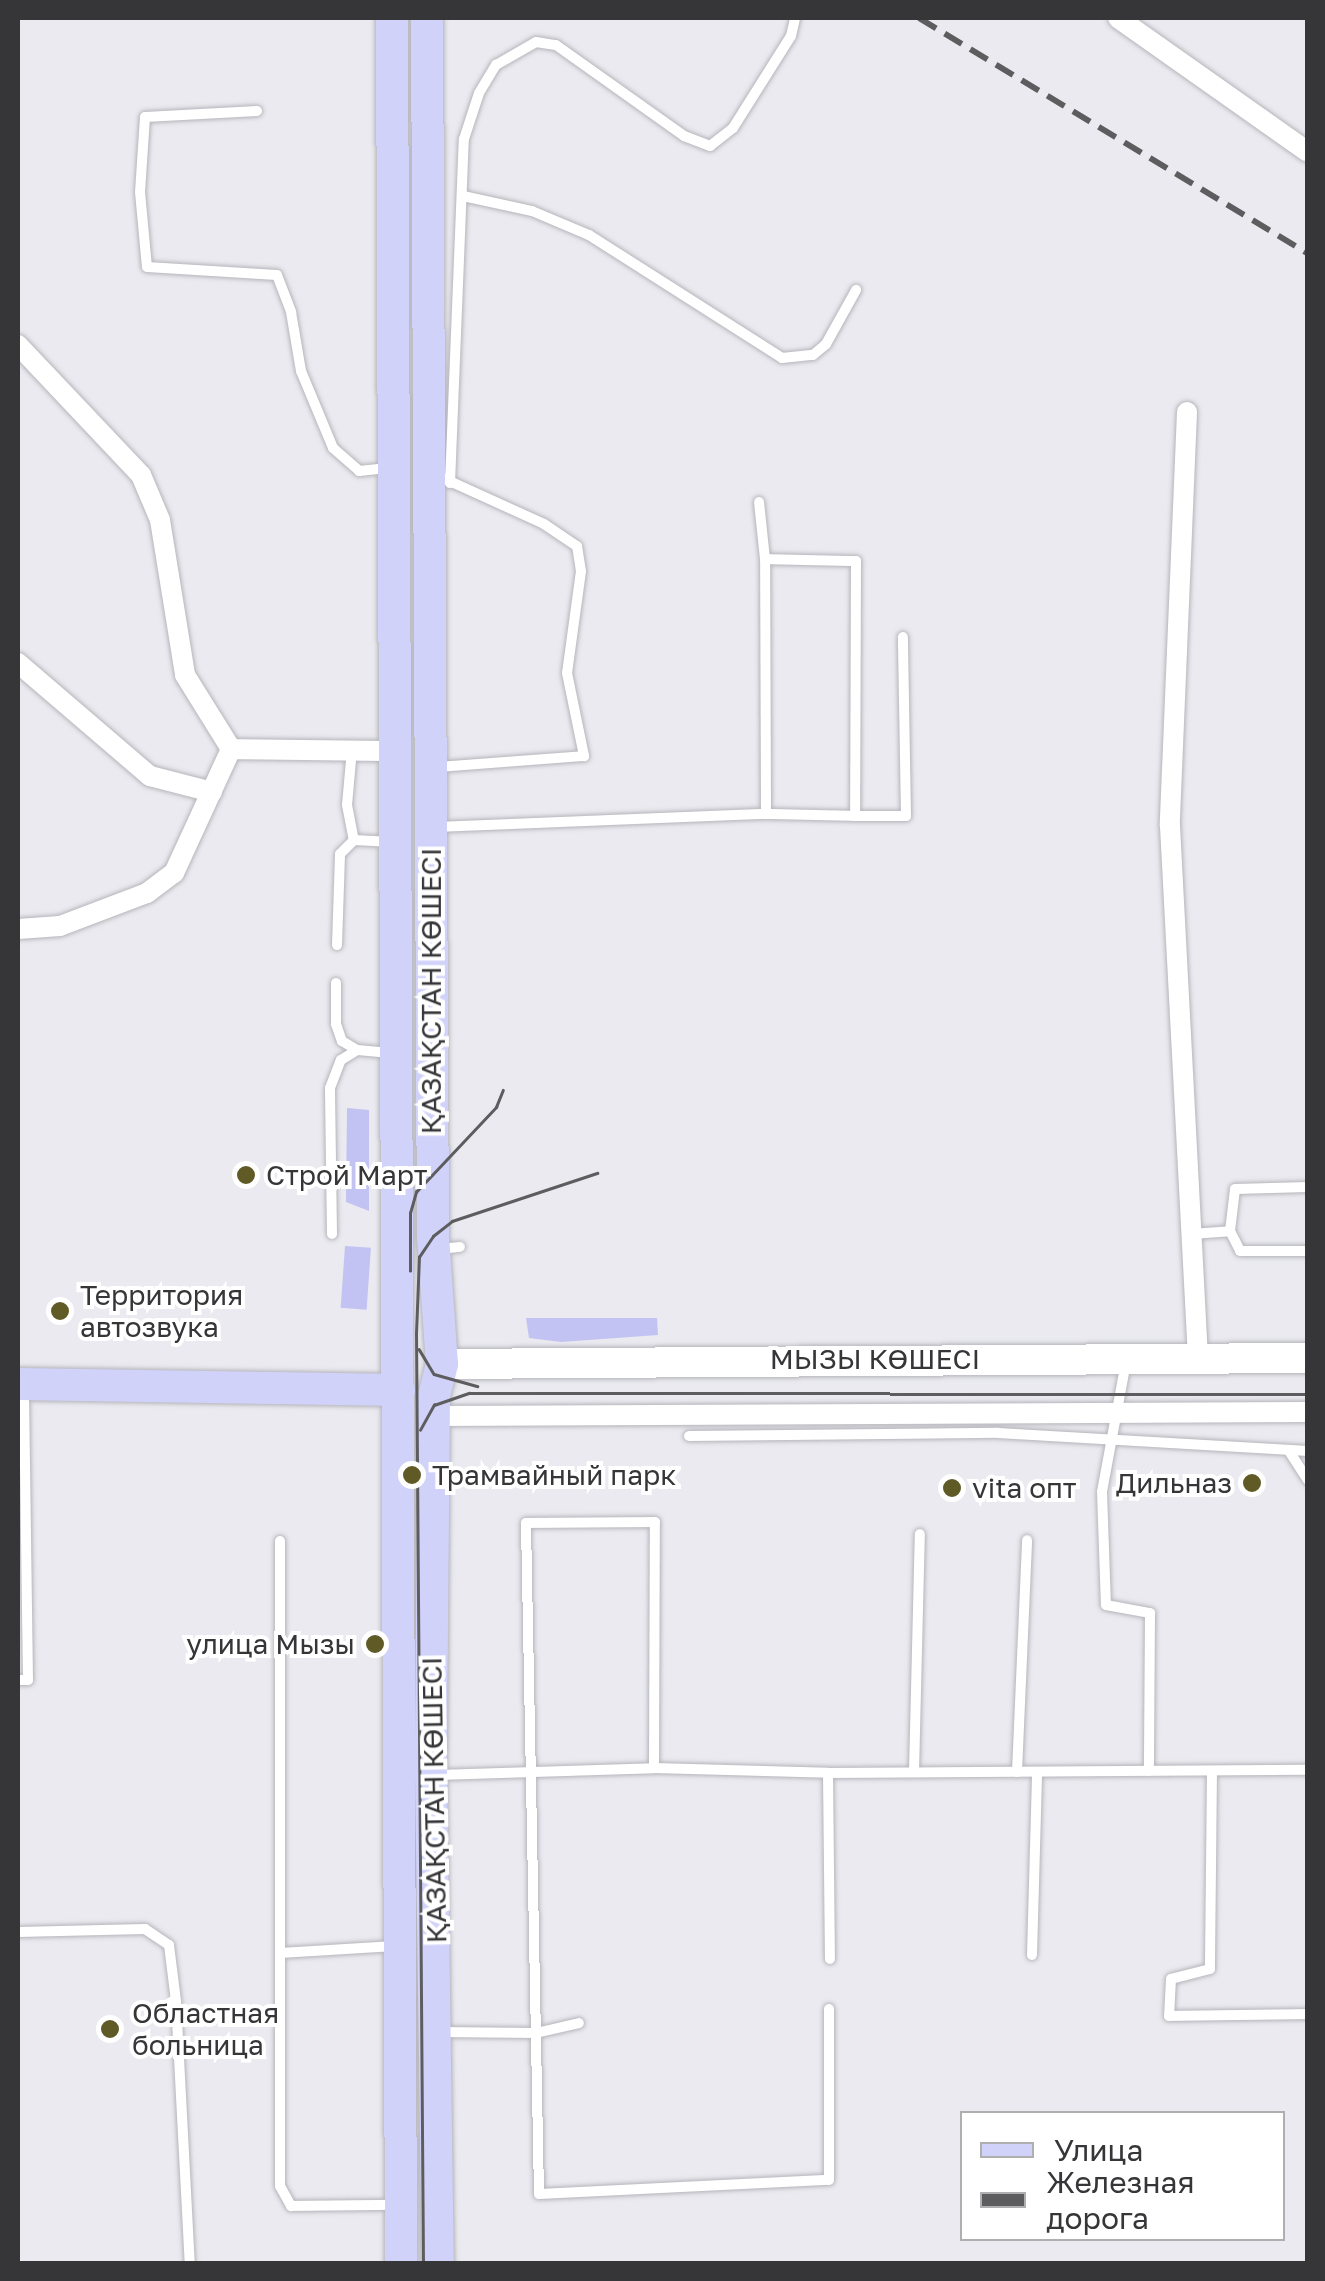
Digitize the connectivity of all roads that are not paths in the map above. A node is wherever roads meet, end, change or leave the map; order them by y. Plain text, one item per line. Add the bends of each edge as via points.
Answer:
1 (392, 18) edge
2 (427, 18) edge
3 (796, 18) edge
4 (1118, 18) edge
5 (257, 111) dead end
6 (1308, 152) edge
7 (463, 196) junction
8 (856, 290) dead end
9 (18, 345) edge
10 (1188, 412) dead end
11 (425, 474) junction
12 (759, 502) dead end
13 (766, 559) junction
14 (904, 637) dead end
15 (18, 664) edge
16 (231, 749) junction
17 (352, 749) junction
18 (396, 751) junction
19 (430, 767) junction
20 (212, 792) junction
21 (766, 814) junction
22 (854, 816) junction
23 (430, 827) junction
24 (354, 840) junction
25 (397, 842) junction
26 (18, 929) edge
27 (337, 944) dead end
28 (336, 983) dead end
29 (357, 1050) junction
30 (398, 1054) junction
31 (432, 1054) junction
32 (1308, 1187) edge
33 (1230, 1231) junction
34 (332, 1234) dead end
35 (1191, 1234) junction
36 (1308, 1251) edge
37 (399, 1328) junction
38 (1126, 1358) junction
39 (1198, 1358) junction
40 (1308, 1358) edge
41 (442, 1364) junction
42 (21, 1384) edge
43 (340, 1389) junction
44 (399, 1390) junction
45 (1118, 1410) junction
46 (1308, 1412) edge
47 (434, 1416) junction
48 (688, 1436) dead end
49 (1112, 1440) junction
50 (1289, 1451) junction
51 (1308, 1451) edge
52 (399, 1452) junction
53 (1308, 1480) edge
54 (920, 1534) dead end
55 (1027, 1540) dead end
56 (280, 1541) dead end
57 (18, 1680) edge
58 (654, 1768) junction
59 (1308, 1770) edge
60 (1149, 1771) junction
61 (1212, 1771) junction
62 (828, 1772) junction
63 (914, 1772) junction
64 (1017, 1772) junction
65 (1037, 1772) junction
66 (416, 1774) junction
67 (532, 1774) junction
68 (18, 1932) edge
69 (400, 1946) junction
70 (280, 1952) junction
71 (1032, 1955) dead end
72 (830, 1959) dead end
73 (829, 2009) dead end
74 (1308, 2014) edge
75 (579, 2023) dead end
76 (438, 2032) junction
77 (536, 2033) junction
78 (400, 2205) junction
79 (190, 2264) edge
80 (400, 2264) edge
81 (438, 2264) edge

1 - 11 main road, ҚАЗАҚСТАН КӨШЕСІ
2 - 11 main road, ҚАЗАҚСТАН КӨШЕСІ
3 - 7 lane via 734,128 710,146 684,136 556,45 536,42 512,52 479,93 464,139
4 - 6 street
5 - 11 lane via 145,116 140,192 146,267 277,275 301,371 333,448 359,472
7 - 8 lane via 532,211 589,235 782,358 814,355 826,344
7 - 11 lane
9 - 16 street via 140,475 160,520 184,675
10 - 35 street via 1170,826
11 - 18 main road, ҚАЗАҚСТАН КӨШЕСІ
11 - 19 main road, ҚАЗАҚСТАН КӨШЕСІ
11 - 19 lane via 544,524 577,546 581,571 567,673 584,756
12 - 13 lane
13 - 21 lane
13 - 22 lane via 856,560
14 - 22 lane via 906,816
15 - 20 street via 150,776
16 - 17 street
16 - 20 street
17 - 18 street
17 - 24 lane via 347,816
18 - 19 main road
18 - 25 main road, ҚАЗАҚСТАН КӨШЕСІ
19 - 23 main road, ҚАЗАҚСТАН КӨШЕСІ
20 - 26 street via 174,873 147,893 60,926
21 - 22 lane
21 - 23 lane
23 - 31 main road, ҚАЗАҚСТАН КӨШЕСІ
24 - 25 lane
24 - 27 lane via 340,854
25 - 30 main road, ҚАЗАҚСТАН КӨШЕСІ
28 - 29 lane via 336,1024 342,1041
29 - 30 lane
29 - 34 lane via 342,1060 330,1088
30 - 31 main road
30 - 37 main road, ҚАЗАҚСТАН КӨШЕСІ
31 - 41 main road, ҚАЗАҚСТАН КӨШЕСІ via 447,1248
32 - 33 lane via 1235,1189
33 - 35 lane
33 - 36 lane via 1240,1251
35 - 39 street
37 - 43 main road via 372,1369
37 - 44 main road, ҚАЗАҚСТАН КӨШЕСІ
38 - 39 main road, МЫЗЫ КӨШЕСІ
38 - 41 main road, МЫЗЫ КӨШЕСІ via 659,1354
38 - 45 lane
39 - 40 main road, МЫЗЫ КӨШЕСІ
41 - 44 main road
41 - 47 main road, ҚАЗАҚСТАН КӨШЕСІ
42 - 43 main road
42 - 57 lane via 28,1680
43 - 44 main road
43 - 52 main road via 378,1416
44 - 52 main road, ҚАЗАҚСТАН КӨШЕСІ
45 - 46 street
45 - 47 street
45 - 49 lane
47 - 66 main road, ҚАЗАҚСТАН КӨШЕСІ
48 - 49 lane via 998,1433
49 - 50 lane
49 - 60 lane via 1102,1492 1106,1605 1150,1613
50 - 51 lane
50 - 53 lane
52 - 66 main road, ҚАЗАҚСТАН КӨШЕСІ
54 - 63 lane
55 - 64 lane
56 - 70 lane
58 - 62 lane
58 - 67 lane
58 - 67 lane via 654,1522 526,1522
59 - 61 lane
60 - 61 lane
60 - 65 lane
61 - 74 lane via 1210,1969 1171,1979 1169,2016
62 - 63 lane
62 - 72 lane
63 - 64 lane
64 - 65 lane
65 - 71 lane
66 - 67 lane
66 - 69 main road, ҚАЗАҚСТАН КӨШЕСІ
66 - 76 main road, ҚАЗАҚСТАН КӨШЕСІ
67 - 77 lane
68 - 79 lane via 145,1930 169,1945
69 - 70 lane
69 - 78 main road, ҚАЗАҚСТАН КӨШЕСІ
70 - 78 lane via 280,2186 290,2206
73 - 77 lane via 829,2180 539,2194
75 - 77 lane
76 - 77 lane
76 - 81 main road, ҚАЗАҚСТАН КӨШЕСІ
78 - 80 main road, ҚАЗАҚСТАН КӨШЕСІ

